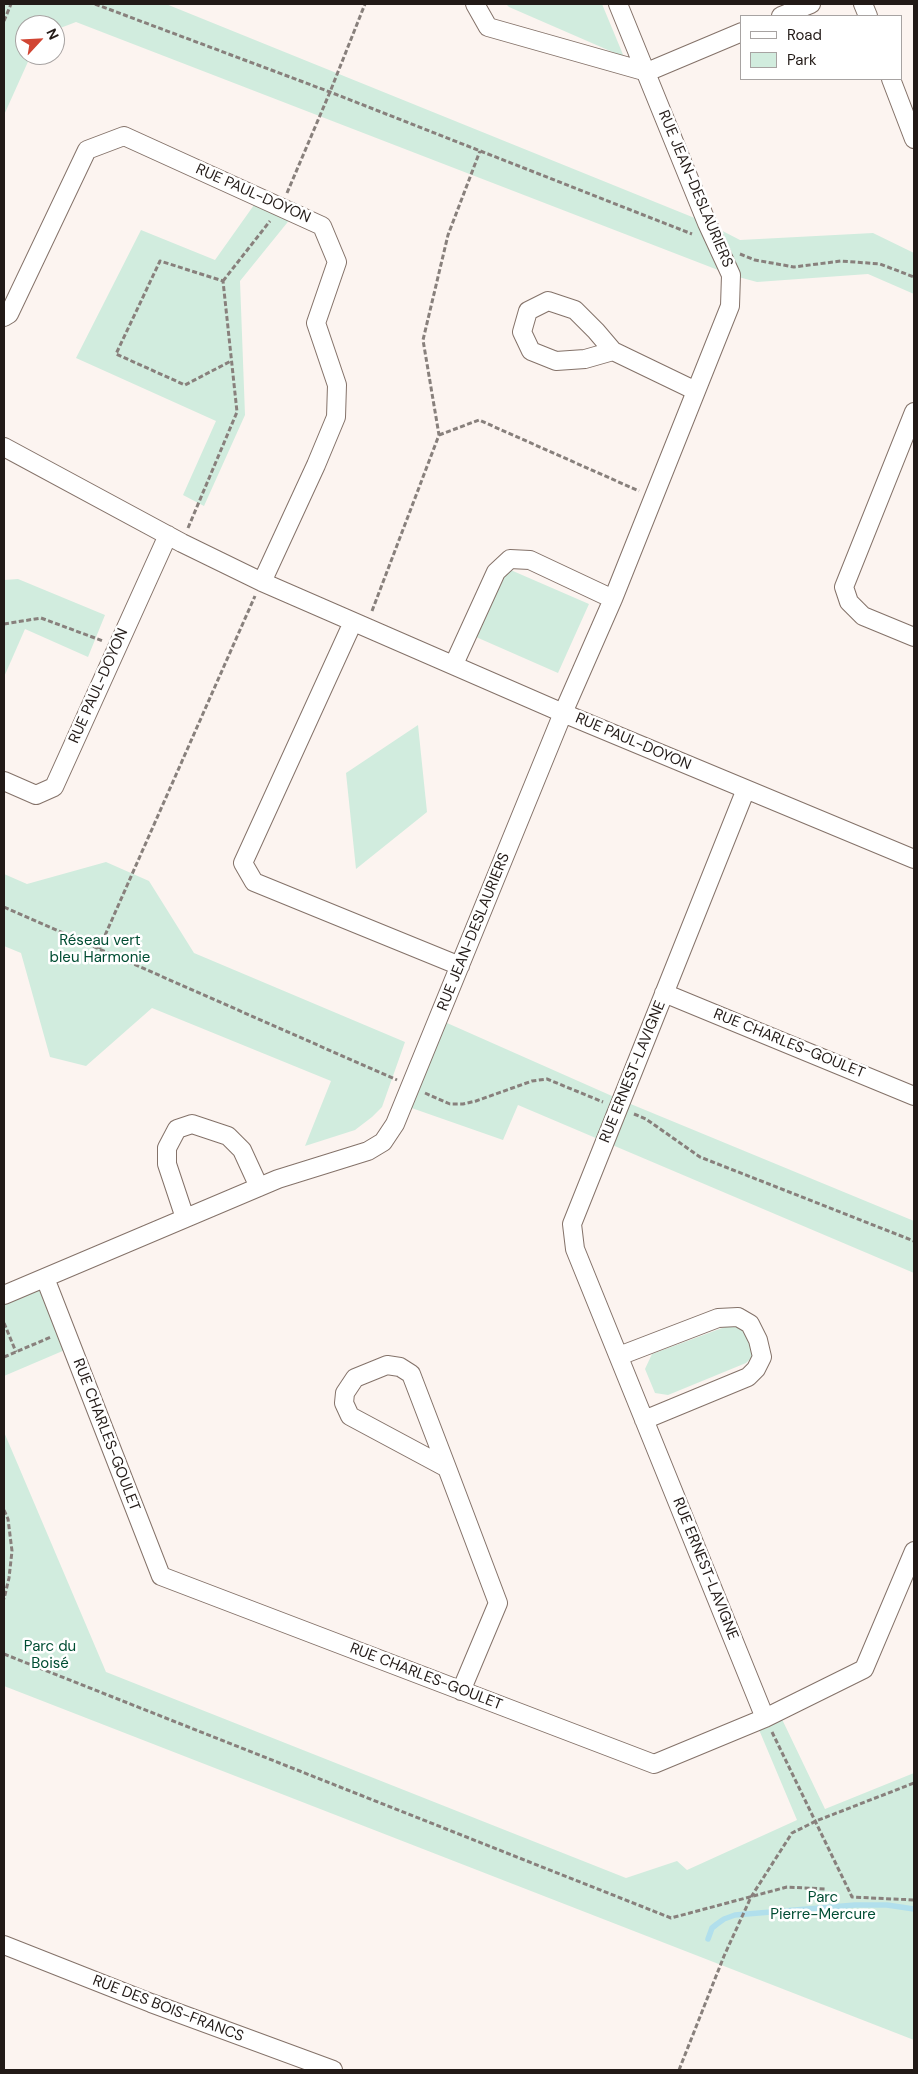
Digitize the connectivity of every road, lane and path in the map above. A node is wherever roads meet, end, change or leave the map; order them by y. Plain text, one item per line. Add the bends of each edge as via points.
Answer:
1 (11, 4) edge
2 (95, 4) edge
3 (365, 4) edge
4 (475, 4) edge
5 (618, 4) edge
6 (811, 4) edge
7 (784, 15) edge
8 (4, 21) edge
9 (740, 33) edge
10 (647, 72) junction
11 (891, 80) edge
12 (330, 92) junction
13 (914, 139) edge
14 (480, 151) junction
15 (281, 207) junction
16 (717, 244) junction
17 (914, 277) edge
18 (223, 282) junction
19 (4, 317) edge
20 (613, 352) junction
21 (231, 362) junction
22 (696, 391) junction
23 (914, 413) edge
24 (439, 435) junction
25 (4, 447) edge
26 (654, 498) junction
27 (175, 539) junction
28 (262, 582) junction
29 (613, 599) junction
30 (4, 624) edge
31 (359, 625) junction
32 (914, 637) edge
33 (118, 646) junction
34 (454, 664) junction
35 (563, 712) junction
36 (4, 782) edge
37 (746, 789) junction
38 (914, 859) edge
39 (4, 907) edge
40 (99, 948) junction
41 (460, 966) junction
42 (664, 993) junction
43 (410, 1086) junction
44 (914, 1096) edge
45 (618, 1108) junction
46 (259, 1187) junction
47 (185, 1218) junction
48 (914, 1241) edge
49 (45, 1278) junction
50 (4, 1295) edge
51 (4, 1323) edge
52 (66, 1331) junction
53 (16, 1352) junction
54 (619, 1356) junction
55 (4, 1357) edge
56 (644, 1420) junction
57 (447, 1468) junction
58 (4, 1510) edge
59 (914, 1551) edge
60 (4, 1599) edge
61 (4, 1654) edge
62 (461, 1690) junction
63 (765, 1718) junction
64 (914, 1783) edge
65 (816, 1821) junction
66 (827, 1889) dead end
67 (751, 1897) junction
68 (914, 1900) edge
69 (4, 1945) edge
70 (333, 2070) edge
71 (679, 2070) edge

1 - 8 path
2 - 12 path
3 - 12 path
4 - 10 street via 488,27
5 - 10 street, RUE JEAN-DESLAURIERS
6 - 7 street
9 - 10 street
10 - 16 street, RUE JEAN-DESLAURIERS
11 - 13 street
12 - 14 path
12 - 15 path
14 - 16 path
14 - 24 path via 448,235 424,340
15 - 18 path
15 - 19 street, RUE PAUL-DOYON via 124,136 87,150 9,314
15 - 28 street, RUE PAUL-DOYON via 322,226 337,262 316,324 337,385 336,417
16 - 17 path via 772,264 794,267 861,262 880,264
16 - 22 street, RUE JEAN-DESLAURIERS via 731,275 730,306
18 - 21 path
18 - 21 path via 160,262 116,354 185,385
20 - 20 street via 574,310 548,301 528,312 522,332 531,351 556,361 585,359
20 - 22 street
21 - 27 path via 237,412
22 - 26 street, RUE JEAN-DESLAURIERS
23 - 32 street via 844,587 850,602 863,616
24 - 26 path via 479,420
24 - 31 path
25 - 27 street, RUE PAUL-DOYON
26 - 29 street, RUE JEAN-DESLAURIERS
27 - 28 street, RUE PAUL-DOYON
27 - 33 street, RUE PAUL-DOYON
28 - 31 street, RUE PAUL-DOYON
28 - 40 path
29 - 34 street via 530,560 510,559 496,572
29 - 35 street, RUE JEAN-DESLAURIERS
30 - 33 path via 41,618
31 - 34 street, RUE PAUL-DOYON
31 - 41 street via 243,863 254,882
33 - 36 street, RUE PAUL-DOYON via 54,787 36,795
34 - 35 street, RUE PAUL-DOYON
35 - 37 street, RUE PAUL-DOYON
35 - 41 street, RUE JEAN-DESLAURIERS
37 - 38 street, RUE PAUL-DOYON
37 - 42 street, RUE ERNEST-LAVIGNE
39 - 40 path
40 - 43 path
41 - 43 street, RUE JEAN-DESLAURIERS
42 - 44 street, RUE CHARLES-GOULET
42 - 45 street, RUE ERNEST-LAVIGNE
43 - 45 path via 450,1104 463,1104 532,1080 547,1079
43 - 46 street, RUE JEAN-DESLAURIERS via 395,1124 376,1147
45 - 48 path via 646,1119 700,1157
45 - 54 street, RUE ERNEST-LAVIGNE via 572,1224 575,1249
46 - 47 street, RUE JEAN-DESLAURIERS
46 - 47 street via 242,1150 228,1136 192,1124 177,1129 167,1148 167,1164
47 - 49 street, RUE JEAN-DESLAURIERS
49 - 50 street, RUE JEAN-DESLAURIERS
49 - 52 street, RUE CHARLES-GOULET
51 - 53 path
52 - 53 path
52 - 62 street, RUE CHARLES-GOULET via 161,1576
53 - 55 path
54 - 56 street, RUE ERNEST-LAVIGNE
54 - 56 street via 718,1318 738,1317 750,1324 758,1340 762,1357 748,1377
56 - 63 street, RUE ERNEST-LAVIGNE
57 - 57 street via 410,1374 400,1366 387,1366 355,1378 345,1393 344,1404 350,1416
57 - 62 street via 498,1603
58 - 60 path via 12,1551
59 - 63 street, RUE CHARLES-GOULET via 864,1669
61 - 67 path via 671,1918
62 - 63 street, RUE CHARLES-GOULET via 654,1764
63 - 65 path
64 - 65 path
65 - 67 path via 792,1833
65 - 68 path via 852,1897
66 - 67 path via 788,1887
67 - 71 path
69 - 70 street, RUE DES BOIS-FRANCS

